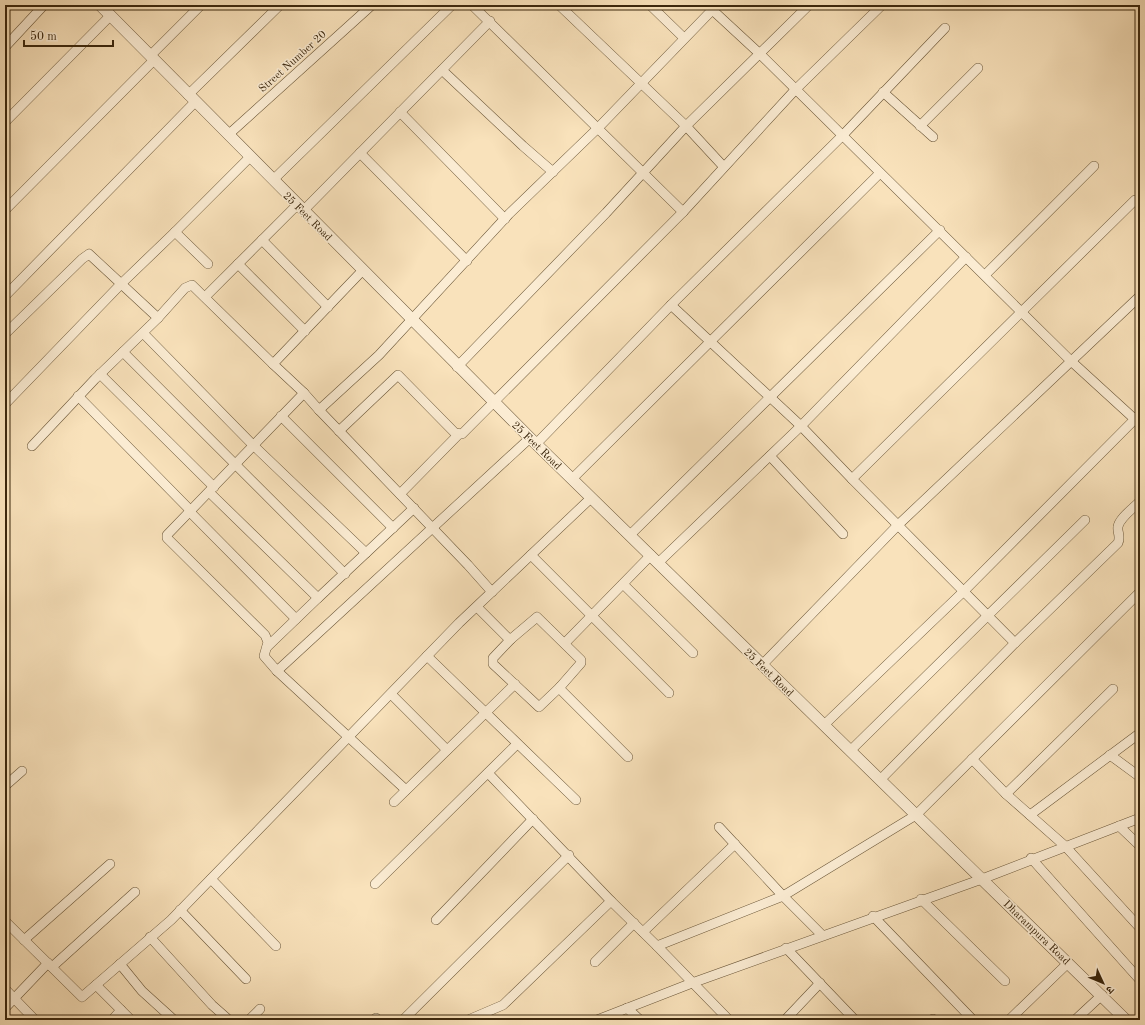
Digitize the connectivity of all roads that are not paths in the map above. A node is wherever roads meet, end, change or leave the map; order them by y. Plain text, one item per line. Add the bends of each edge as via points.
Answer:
1 (44, 5) edge
2 (101, 5) edge
3 (201, 5) edge
4 (280, 5) edge
5 (372, 5) edge
6 (452, 5) edge
7 (472, 5) edge
8 (559, 5) edge
9 (650, 5) edge
10 (809, 5) edge
11 (882, 5) edge
12 (712, 7) edge
13 (484, 8) edge
14 (110, 16) junction
15 (490, 21) junction
16 (945, 28) dead end
17 (684, 38) junction
18 (5, 47) edge
19 (760, 54) junction
20 (152, 58) junction
21 (978, 68) dead end
22 (442, 70) junction
23 (642, 83) junction
24 (795, 90) junction
25 (883, 92) junction
26 (192, 98) junction
27 (400, 112) junction
28 (5, 122) edge
29 (686, 126) junction
30 (920, 126) junction
31 (598, 128) junction
32 (228, 135) junction
33 (842, 136) junction
34 (933, 137) dead end
35 (360, 153) junction
36 (250, 157) junction
37 (723, 166) junction
38 (1094, 166) dead end
39 (553, 172) junction
40 (644, 172) junction
41 (880, 173) junction
42 (273, 180) junction
43 (1136, 200) dead end
44 (300, 208) junction
45 (5, 210) edge
46 (682, 212) junction
47 (505, 219) junction
48 (940, 230) junction
49 (175, 232) junction
50 (262, 240) junction
51 (966, 257) junction
52 (467, 260) junction
53 (208, 264) dead end
54 (238, 264) junction
55 (362, 271) junction
56 (984, 275) junction
57 (122, 283) junction
58 (5, 296) edge
59 (1140, 296) edge
60 (205, 297) junction
61 (671, 305) junction
62 (328, 307) junction
63 (1023, 312) junction
64 (158, 318) junction
65 (412, 321) junction
66 (305, 331) junction
67 (143, 333) junction
68 (5, 334) edge
69 (711, 343) junction
70 (123, 352) junction
71 (1071, 361) junction
72 (273, 364) junction
73 (457, 366) junction
74 (100, 374) junction
75 (304, 393) junction
76 (78, 396) junction
77 (769, 397) junction
78 (494, 402) junction
79 (5, 404) edge
80 (319, 410) junction
81 (281, 416) junction
82 (1138, 419) edge
83 (801, 426) junction
84 (338, 431) junction
85 (458, 435) junction
86 (533, 441) junction
87 (253, 445) junction
88 (32, 446) dead end
89 (770, 456) junction
90 (235, 464) junction
91 (572, 479) junction
92 (852, 479) junction
93 (211, 489) junction
94 (400, 494) junction
95 (591, 498) junction
96 (1140, 501) edge
97 (414, 508) junction
98 (191, 512) junction
99 (1085, 520) dead end
100 (898, 525) junction
101 (432, 527) junction
102 (393, 528) junction
103 (844, 534) dead end
104 (630, 535) junction
105 (366, 553) junction
106 (531, 555) junction
107 (655, 559) junction
108 (345, 574) junction
109 (623, 584) junction
110 (964, 591) junction
111 (492, 592) junction
112 (1140, 592) edge
113 (318, 598) junction
114 (477, 607) junction
115 (592, 616) junction
116 (988, 616) junction
117 (296, 619) junction
118 (511, 639) junction
119 (565, 643) junction
120 (1015, 644) junction
121 (266, 647) junction
122 (693, 653) dead end
123 (427, 656) junction
124 (762, 665) junction
125 (277, 671) junction
126 (515, 684) junction
127 (560, 687) junction
128 (1113, 689) dead end
129 (669, 692) dead end
130 (390, 694) junction
131 (485, 713) junction
132 (824, 725) junction
133 (1140, 733) edge
134 (350, 736) junction
135 (517, 744) junction
136 (447, 750) junction
137 (850, 751) junction
138 (1110, 755) junction
139 (628, 757) dead end
140 (972, 759) junction
141 (22, 771) dead end
142 (488, 772) junction
143 (1140, 777) edge
144 (880, 780) junction
145 (5, 786) edge
146 (406, 790) junction
147 (1006, 794) junction
148 (576, 800) dead end
149 (394, 802) dead end
150 (916, 815) junction
151 (1030, 815) junction
152 (1140, 818) edge
153 (533, 819) junction
154 (1119, 826) junction
155 (719, 827) dead end
156 (735, 844) junction
157 (1065, 846) junction
158 (1140, 846) edge
159 (569, 855) junction
160 (1031, 858) junction
161 (110, 864) dead end
162 (211, 878) junction
163 (982, 879) junction
164 (375, 884) dead end
165 (135, 892) dead end
166 (783, 896) junction
167 (921, 899) junction
168 (611, 901) junction
169 (180, 910) junction
170 (873, 916) junction
171 (436, 920) dead end
172 (5, 921) edge
173 (634, 923) junction
174 (1140, 928) edge
175 (643, 932) junction
176 (822, 935) junction
177 (150, 937) junction
178 (24, 940) junction
179 (276, 946) dead end
180 (657, 946) junction
181 (786, 948) junction
182 (595, 962) dead end
183 (1068, 962) junction
184 (120, 964) junction
185 (50, 965) junction
186 (246, 979) dead end
187 (1140, 980) edge
188 (1005, 981) dead end
189 (692, 982) junction
190 (820, 983) junction
191 (96, 985) junction
192 (5, 989) edge
193 (1102, 995) junction
194 (14, 999) junction
195 (5, 1008) edge
196 (628, 1008) junction
197 (260, 1009) dead end
198 (122, 1010) junction
199 (35, 1020) edge
200 (112, 1020) edge
201 (131, 1020) edge
202 (174, 1020) edge
203 (229, 1020) edge
204 (249, 1020) edge
205 (403, 1020) edge
206 (468, 1020) edge
207 (597, 1020) edge
208 (640, 1020) edge
209 (730, 1020) edge
210 (785, 1020) edge
211 (855, 1020) edge
212 (974, 1020) edge
213 (1009, 1020) edge
214 (1075, 1020) edge
215 (1126, 1020) edge

1 - 18 street
2 - 14 street, 25 Feet Road
3 - 20 street
4 - 26 street
5 - 32 street, Street Number 20
6 - 42 street
7 - 13 street
8 - 23 street
9 - 17 street
10 - 19 street
11 - 24 street
12 - 17 street
12 - 19 street
13 - 15 street
14 - 20 street, 25 Feet Road
14 - 28 street
15 - 22 street
15 - 31 street
16 - 25 street
17 - 23 street
19 - 24 street
19 - 29 street
20 - 26 street, 25 Feet Road
20 - 45 street
21 - 30 street
22 - 27 street
22 - 39 street
23 - 29 street
23 - 31 street
24 - 33 street
24 - 37 street
25 - 30 street
25 - 33 street
26 - 32 street, 25 Feet Road
26 - 58 street
27 - 35 street
27 - 47 street
29 - 37 street
29 - 40 street
30 - 34 street
31 - 39 street
31 - 40 street
32 - 36 street, 25 Feet Road
33 - 41 street
33 - 61 street
35 - 44 street
35 - 52 street
36 - 42 street, 25 Feet Road
36 - 49 street
37 - 46 street
38 - 56 street
39 - 47 street
40 - 46 street
40 - 73 street
41 - 48 street
41 - 69 street
42 - 44 street, 25 Feet Road
43 - 63 street
44 - 50 street
44 - 55 street, 25 Feet Road
46 - 78 street
47 - 52 street
48 - 51 street
48 - 77 street
49 - 53 street
49 - 57 street
50 - 54 street
50 - 62 street
51 - 56 street
51 - 83 street
52 - 65 street
54 - 60 street
54 - 66 street
55 - 62 street
55 - 65 street, 25 Feet Road
56 - 63 street
57 - 64 street
57 - 68 street via 90,254 86,255
57 - 79 street
59 - 71 street
60 - 64 street via 190,285
60 - 72 street
61 - 69 street
61 - 86 street
62 - 66 street
63 - 71 street
63 - 92 street
64 - 67 street
65 - 73 street, 25 Feet Road
65 - 80 street
66 - 72 street
67 - 70 street
67 - 87 street
69 - 77 street
69 - 91 street
70 - 74 street
70 - 90 street
71 - 82 street
71 - 100 street
72 - 75 street
73 - 78 street, 25 Feet Road
74 - 76 street
74 - 93 street
75 - 80 street
75 - 81 street
76 - 88 street
76 - 98 street
77 - 83 street
77 - 104 street
78 - 85 street
78 - 86 street, 25 Feet Road
80 - 84 street
81 - 87 street
81 - 102 street
82 - 110 street
83 - 89 street
83 - 92 street
84 - 85 street via 398,375
84 - 94 street
85 - 94 street
86 - 91 street, 25 Feet Road
86 - 101 street
87 - 90 street
87 - 105 street
89 - 103 street
89 - 107 street
90 - 93 street
90 - 108 street
91 - 95 street, 25 Feet Road
92 - 100 street
93 - 98 street
93 - 113 street
94 - 97 street
95 - 104 street, 25 Feet Road
95 - 106 street
96 - 120 street via 1119,523 1118,543
97 - 101 street
97 - 102 street
98 - 117 street
98 - 121 street via 167,536 168,542 265,635 268,642
99 - 116 street
100 - 110 street
100 - 124 street
101 - 111 street
101 - 125 street
102 - 105 street
104 - 107 street, 25 Feet Road
105 - 108 street
106 - 111 street
106 - 115 street
107 - 109 street
107 - 124 street, 25 Feet Road
108 - 113 street
109 - 115 street
109 - 122 street
110 - 116 street
110 - 132 street
111 - 114 street
112 - 140 street
113 - 117 street
114 - 118 street
114 - 123 street
115 - 119 street
115 - 129 street
116 - 120 street
116 - 137 street
117 - 121 street
118 - 119 street via 537,618
118 - 126 street via 492,660 493,664
119 - 127 street via 582,661
120 - 144 street
121 - 125 street via 264,656
123 - 130 street
123 - 131 street
124 - 132 street, 25 Feet Road
125 - 134 street
126 - 127 street via 539,707
126 - 131 street
127 - 139 street
128 - 147 street
130 - 134 street
130 - 136 street
131 - 135 street
131 - 136 street
132 - 137 street, 25 Feet Road
133 - 138 street
134 - 146 street
134 - 162 street
135 - 142 street
135 - 148 street
136 - 146 street
137 - 144 street, 25 Feet Road
138 - 143 street
138 - 151 street
140 - 147 street
140 - 150 street
141 - 145 street
142 - 153 street
142 - 164 street
144 - 150 street, 25 Feet Road
146 - 149 street
147 - 151 street
150 - 163 street, 25 Feet Road
150 - 166 street
151 - 157 street
152 - 154 street
153 - 159 street
153 - 171 street
154 - 157 street
154 - 158 street
155 - 156 street
156 - 166 street
156 - 175 street
157 - 160 street
157 - 174 street
159 - 168 street
159 - 205 street
160 - 163 street
160 - 187 street
161 - 178 street
162 - 169 street
162 - 179 street
163 - 167 street
163 - 183 street, Dharampura Road
165 - 185 street
166 - 176 street
166 - 180 street
167 - 170 street
167 - 188 street
168 - 173 street
168 - 206 street via 503,1005
169 - 177 street
169 - 186 street
170 - 176 street
170 - 212 street
172 - 178 street
173 - 175 street
173 - 182 street
175 - 180 street
176 - 181 street
177 - 184 street
177 - 203 street
178 - 185 street
180 - 189 street
181 - 189 street
181 - 190 street
183 - 193 street, Dharampura Road
183 - 213 street
184 - 191 street
184 - 202 street via 142,990
185 - 191 street via 82,997
185 - 194 street
189 - 196 street
189 - 209 street
190 - 210 street
190 - 211 street
191 - 198 street
192 - 194 street
193 - 214 street
193 - 215 street, Dharampura Road
194 - 195 street
194 - 199 street
196 - 207 street
196 - 208 street
197 - 204 street
198 - 200 street
198 - 201 street

